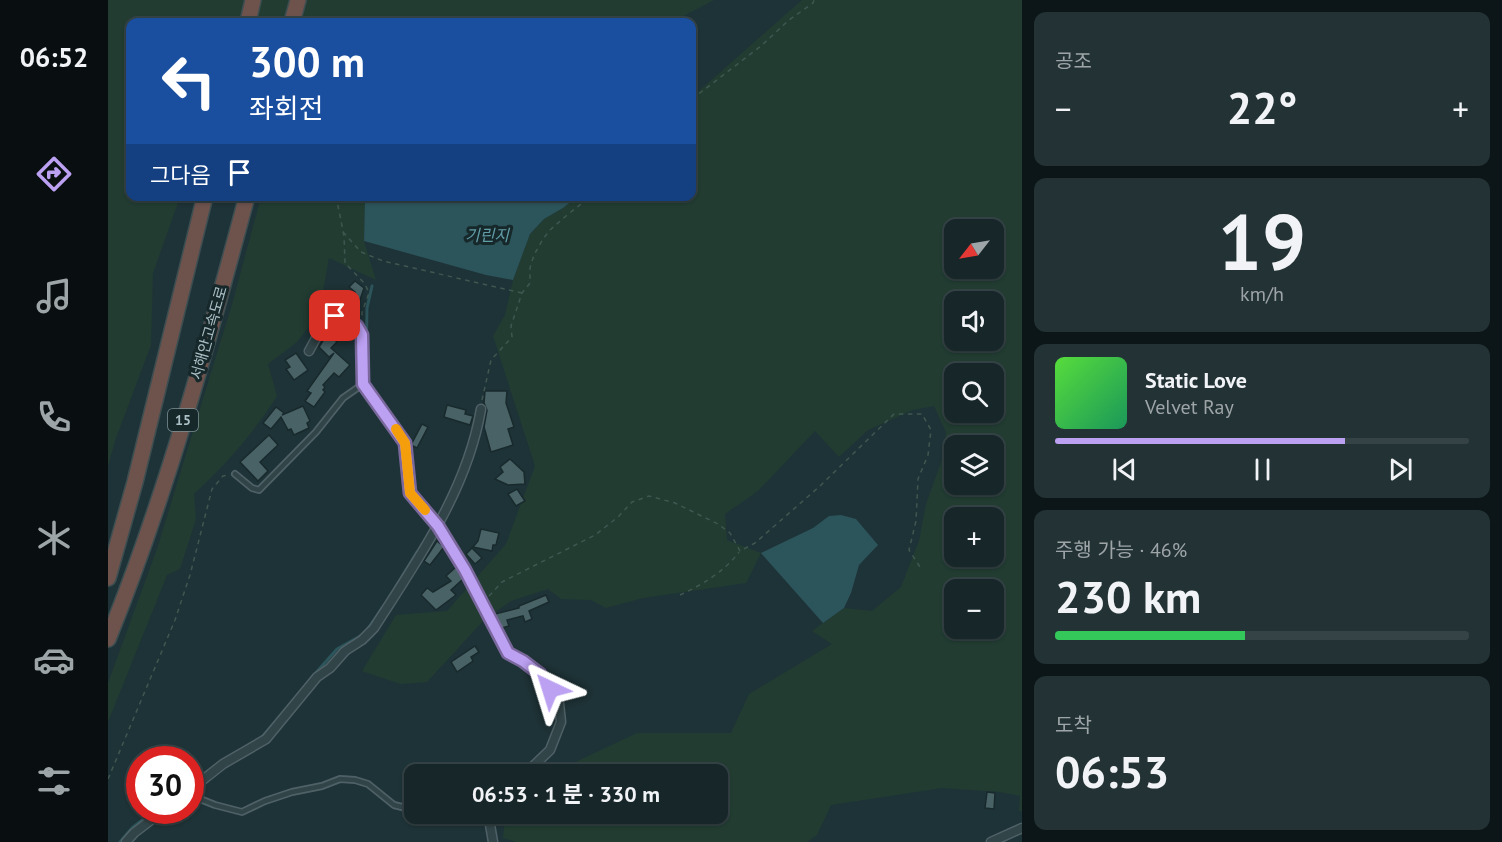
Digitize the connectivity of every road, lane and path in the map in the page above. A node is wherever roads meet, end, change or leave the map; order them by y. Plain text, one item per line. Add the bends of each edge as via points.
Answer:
1 (253, 0) edge
2 (298, 0) edge
3 (814, 0) edge
4 (249, 18) edge
5 (293, 18) edge
6 (696, 96) edge
7 (204, 201) edge
8 (246, 201) edge
9 (337, 201) edge
10 (585, 201) edge
11 (343, 232) junction
12 (522, 293) junction
13 (362, 335) junction
14 (309, 351) dead end
15 (363, 384) junction
16 (481, 409) joint
17 (235, 474) joint
18 (438, 526) junction
19 (740, 551) junction
20 (920, 567) dead end
21 (108, 578) edge
22 (680, 595) dead end
23 (482, 603) junction
24 (108, 639) edge
25 (535, 764) edge
26 (108, 779) edge
27 (204, 779) edge
28 (204, 801) edge
29 (404, 808) edge
30 (148, 824) edge
31 (490, 824) edge
32 (1022, 828) edge
33 (126, 842) edge
34 (493, 842) edge
35 (991, 842) edge

1 - 4 highway
2 - 5 highway
3 - 6 path
7 - 21 highway, 15
8 - 24 highway, 서해안고속도로 / 15 via 165,483
9 - 11 path
10 - 12 path via 543,239 532,261 530,283
11 - 12 path via 361,252 383,261
11 - 13 path via 345,263 369,293 362,312
12 - 16 path via 511,326 512,337 491,360
13 - 14 street via 357,326 335,316 322,327
13 - 15 street
15 - 17 lane via 343,398 259,490
15 - 18 street via 405,443 410,493
16 - 18 street via 463,474
17 - 26 path via 223,476 212,489 175,620
18 - 23 street
18 - 27 street via 374,628 317,677 267,739
19 - 20 path via 755,543 820,486 894,414 922,414 931,430 928,455 918,479 916,521 909,550
19 - 22 path via 730,564
19 - 23 path via 730,533 718,524 675,503 649,496 632,502 595,535 502,582
23 - 25 street via 508,653 540,674 559,703 561,722 550,750
28 - 29 lane via 242,812 340,779 368,784 394,805
30 - 33 street
31 - 34 street
32 - 35 street

